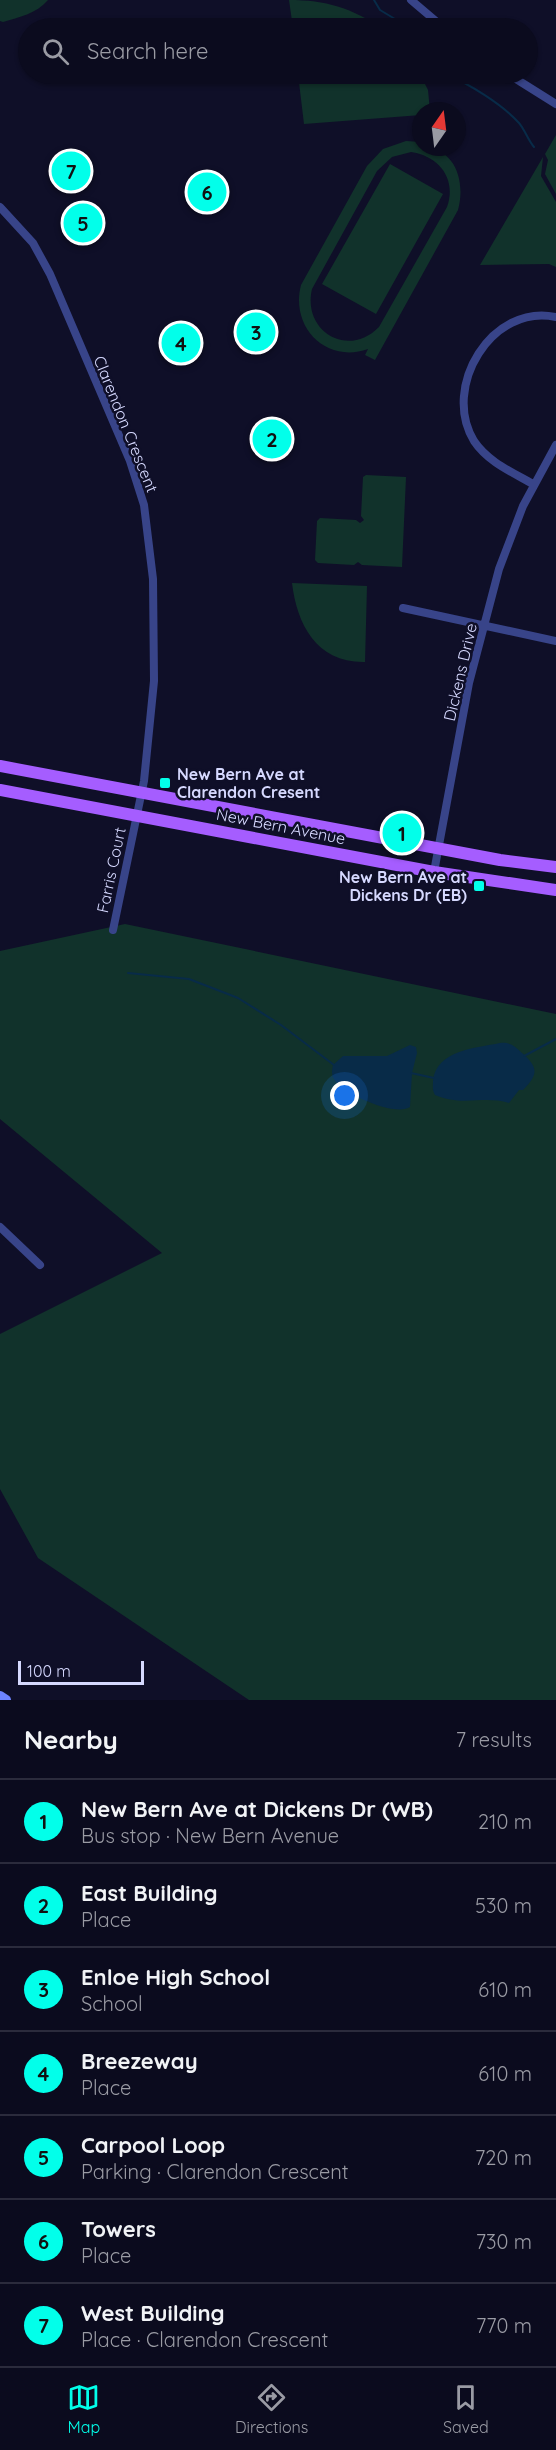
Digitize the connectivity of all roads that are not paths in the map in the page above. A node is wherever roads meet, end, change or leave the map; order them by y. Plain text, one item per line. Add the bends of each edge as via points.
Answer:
1 (411, 0) edge
2 (432, 18) edge
3 (524, 84) edge
4 (556, 104) edge
5 (0, 207) edge
6 (556, 316) edge
7 (556, 445) edge
8 (533, 484) junction
9 (403, 608) dead end
10 (484, 626) junction
11 (556, 641) edge
12 (1, 767) edge
13 (0, 790) edge
14 (142, 793) junction
15 (137, 816) junction
16 (438, 848) junction
17 (556, 867) edge
18 (434, 872) junction
19 (556, 890) edge
20 (112, 930) dead end
21 (0, 1227) edge
22 (40, 1265) dead end
23 (0, 1696) edge
24 (6, 1700) edge

1 - 2 street
3 - 4 street
5 - 14 street, Clarendon Crescent via 33,243 50,274 141,491 152,558 156,644
6 - 8 street via 523,316 494,334 472,369 464,398 465,421 486,456
7 - 8 street, Dickens Drive
8 - 10 street, Dickens Drive via 511,533
9 - 10 street
10 - 11 street
10 - 16 street, Dickens Drive via 469,683
12 - 14 main road, New Bern Avenue
13 - 15 main road, New Bern Avenue
14 - 15 street, Clarendon Crescent
14 - 16 main road, New Bern Avenue
15 - 18 main road, New Bern Avenue
15 - 20 street, Farris Court
16 - 17 main road, New Bern Avenue
16 - 18 street, Dickens Drive
18 - 19 main road, New Bern Avenue
21 - 22 street
23 - 24 main road

